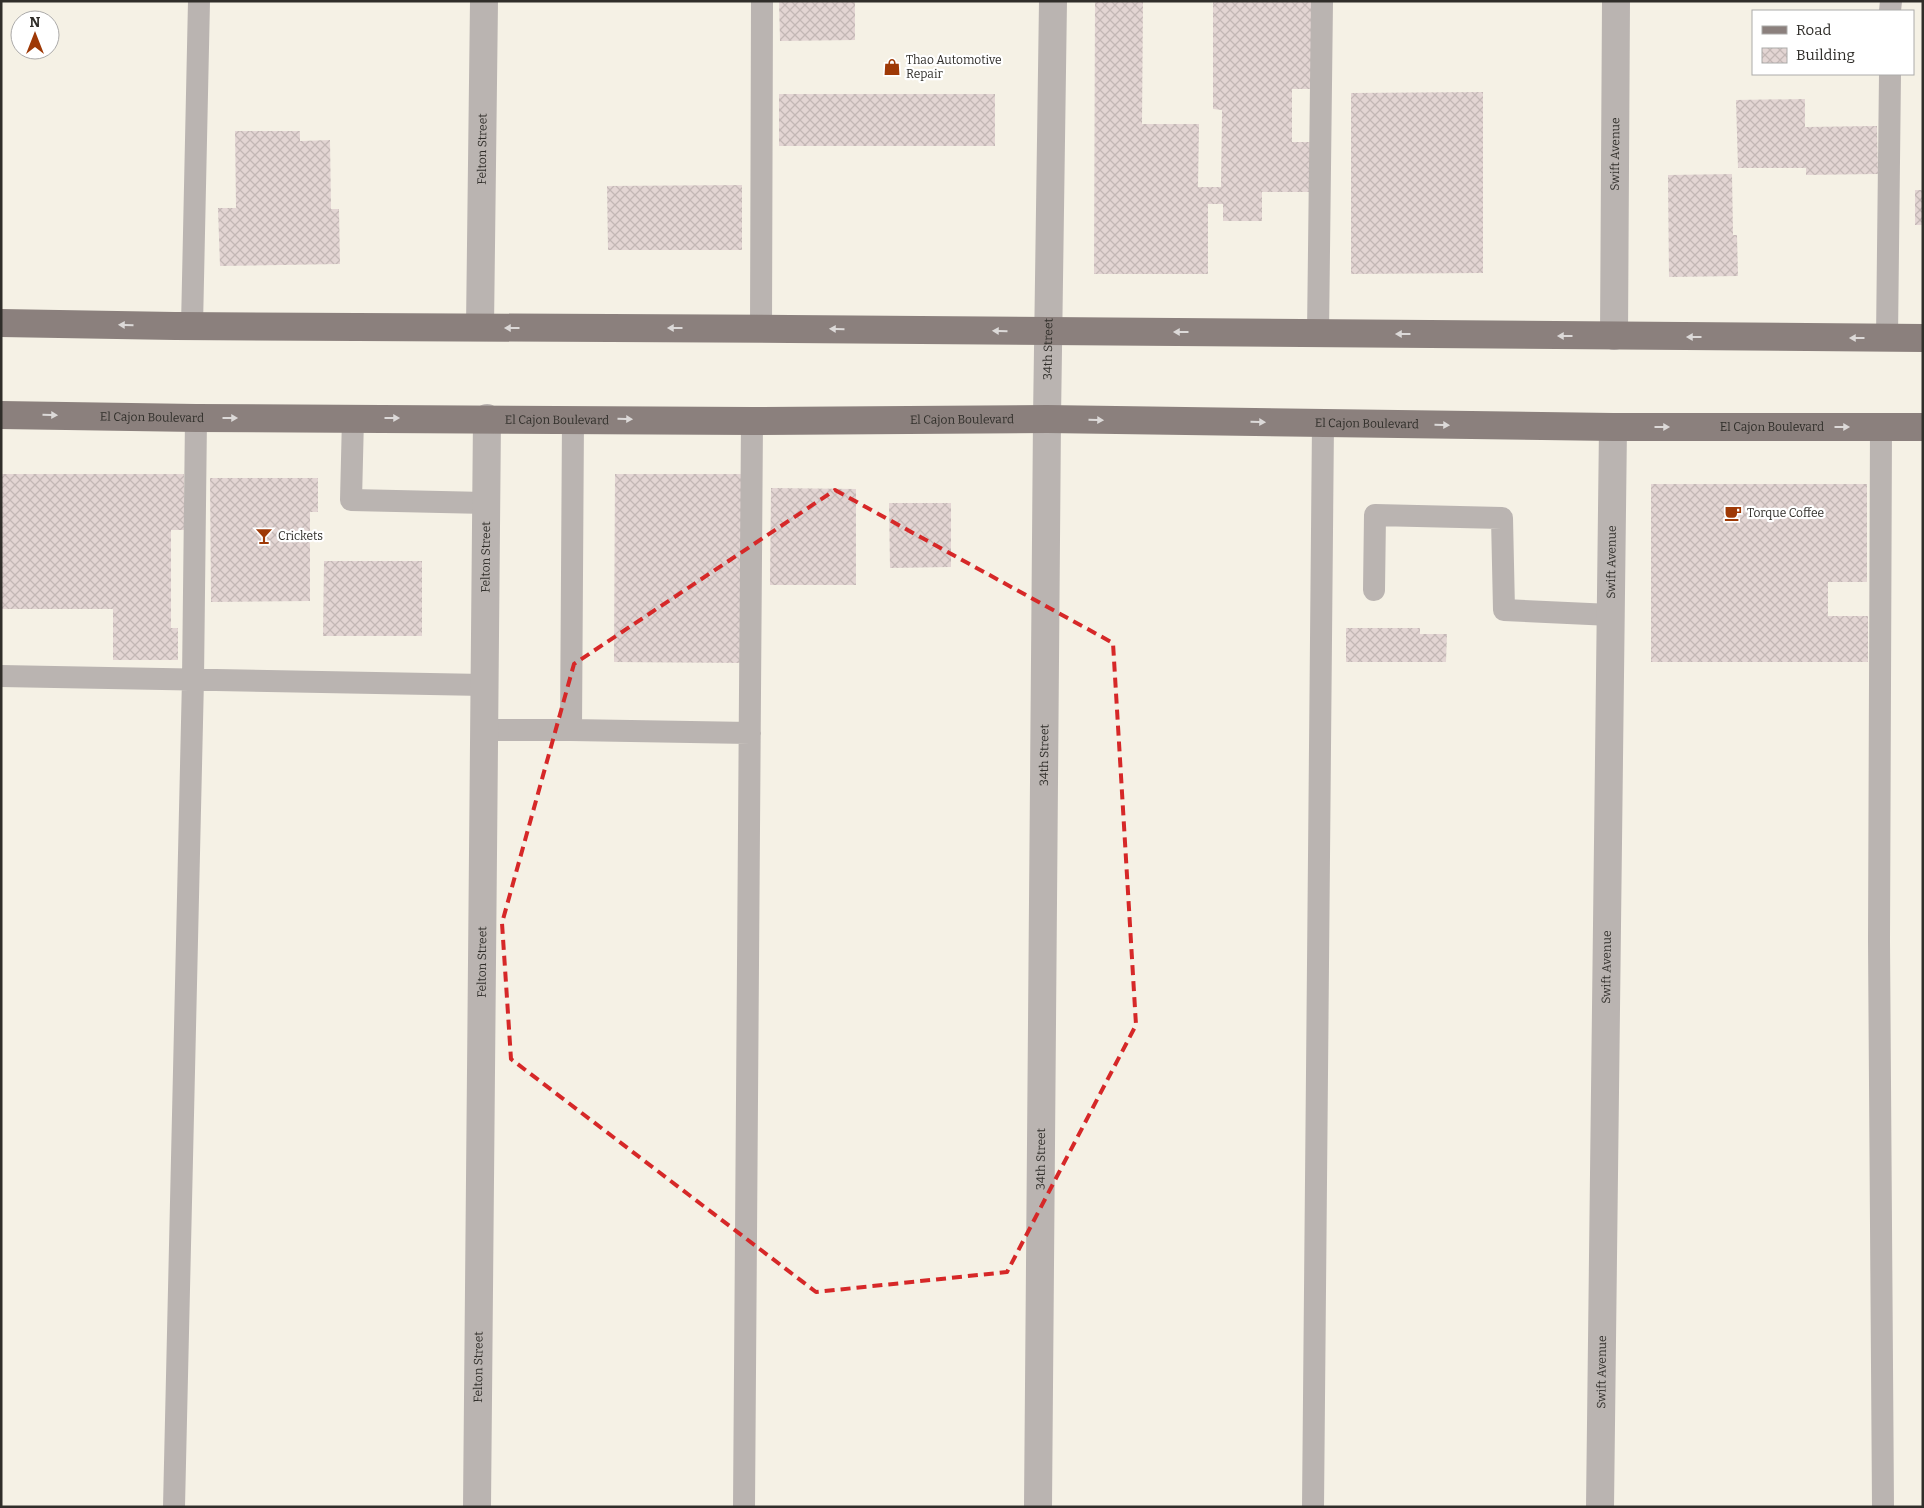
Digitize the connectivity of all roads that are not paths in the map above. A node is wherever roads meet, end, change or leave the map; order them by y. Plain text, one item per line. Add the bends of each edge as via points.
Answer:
1 (199, 1) edge
2 (484, 1) edge
3 (762, 1) edge
4 (1052, 1) edge
5 (1322, 1) edge
6 (1616, 1) edge
7 (1890, 75) edge
8 (1, 323) edge
9 (192, 326) junction
10 (480, 327) junction
11 (760, 329) junction
12 (1048, 331) junction
13 (1318, 334) junction
14 (1614, 336) junction
15 (1887, 338) junction
16 (1923, 338) edge
17 (1, 414) edge
18 (196, 418) junction
19 (353, 418) junction
20 (486, 418) junction
21 (573, 419) junction
22 (1047, 420) junction
23 (752, 421) junction
24 (1323, 423) junction
25 (1613, 427) junction
26 (1882, 427) junction
27 (1923, 427) edge
28 (486, 503) junction
29 (1374, 590) dead end
30 (1611, 615) junction
31 (1, 676) edge
32 (193, 679) junction
33 (484, 685) junction
34 (484, 730) junction
35 (571, 730) junction
36 (750, 733) junction
37 (174, 1507) edge
38 (477, 1507) edge
39 (744, 1507) edge
40 (1038, 1507) edge
41 (1313, 1507) edge
42 (1600, 1507) edge
43 (1883, 1507) edge

1 - 9 lane
2 - 10 street, Felton Street
3 - 11 lane
4 - 12 street, 34th Street
5 - 13 lane
6 - 14 street, Swift Avenue
7 - 15 lane
9 -> 8 main road
9 - 10 main road
11 -> 10 main road
12 -> 11 main road
13 -> 12 main road
12 - 22 street, 34th Street
14 -> 13 main road
15 -> 14 main road
15 - 16 main road
17 -> 18 main road, El Cajon Boulevard
18 -> 19 main road, El Cajon Boulevard
18 - 32 lane
19 -> 20 main road, El Cajon Boulevard
19 - 28 lane via 351,500
20 - 21 main road, El Cajon Boulevard
20 - 28 street, Felton Street
21 -> 23 main road, El Cajon Boulevard
21 - 35 lane
22 - 23 main road, El Cajon Boulevard
22 -> 24 main road, El Cajon Boulevard
22 - 40 street, 34th Street
23 - 36 lane
24 -> 25 main road, El Cajon Boulevard
24 - 41 lane
25 -> 26 main road, El Cajon Boulevard
25 - 30 street, Swift Avenue
26 - 27 main road, El Cajon Boulevard
26 - 43 lane via 1879,940
28 - 33 street, Felton Street
29 - 30 lane via 1375,515 1502,518 1504,610
30 - 42 street, Swift Avenue
31 - 32 lane
32 - 33 lane
32 - 37 lane
33 - 34 street, Felton Street
34 - 35 lane
34 - 38 street, Felton Street
35 - 36 lane
36 - 39 lane

